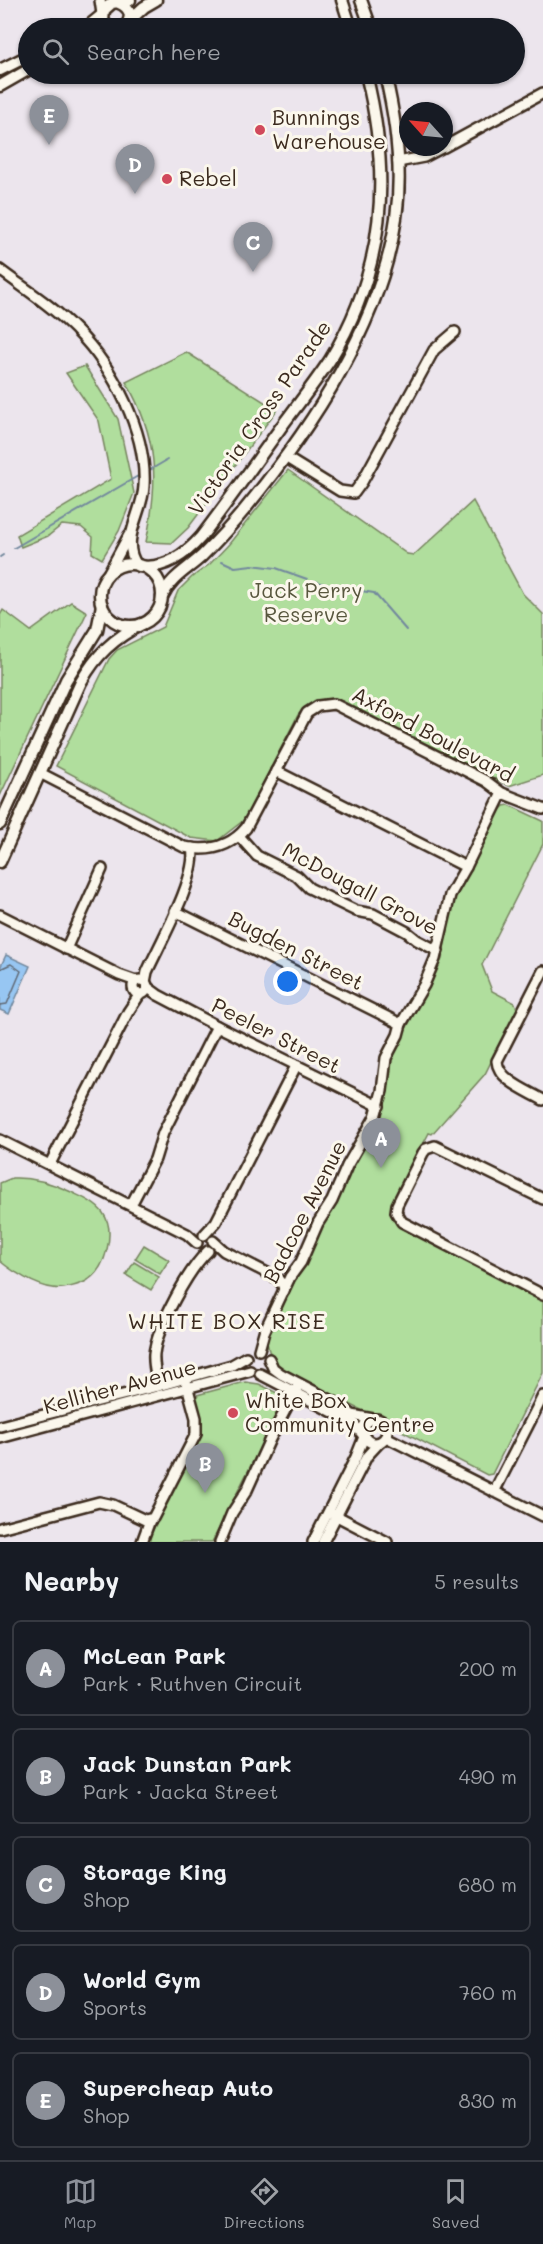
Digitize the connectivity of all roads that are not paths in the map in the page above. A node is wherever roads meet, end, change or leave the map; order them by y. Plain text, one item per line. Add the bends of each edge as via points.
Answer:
1 (100, 0) edge
2 (156, 0) edge
3 (342, 0) edge
4 (360, 0) edge
5 (121, 2) edge
6 (102, 15) junction
7 (98, 18) edge
8 (103, 18) edge
9 (127, 18) edge
10 (132, 18) edge
11 (354, 18) edge
12 (358, 18) edge
13 (360, 18) edge
14 (18, 61) edge
15 (0, 70) edge
16 (18, 76) edge
17 (368, 84) edge
18 (387, 84) edge
19 (0, 86) edge
20 (543, 93) edge
21 (393, 114) junction
22 (375, 117) junction
23 (453, 142) edge
24 (426, 156) edge
25 (398, 162) junction
26 (0, 270) edge
27 (455, 332) dead end
28 (285, 457) junction
29 (133, 528) junction
30 (138, 565) junction
31 (109, 572) junction
32 (162, 597) junction
33 (102, 605) junction
34 (142, 624) junction
35 (26, 766) junction
36 (276, 771) junction
37 (40, 773) junction
38 (502, 793) junction
39 (543, 809) edge
40 (0, 824) edge
41 (239, 836) junction
42 (192, 848) junction
43 (0, 862) edge
44 (466, 867) junction
45 (102, 869) dead end
46 (175, 911) junction
47 (0, 915) edge
48 (66, 949) junction
49 (438, 951) junction
50 (543, 971) edge
51 (141, 985) junction
52 (401, 1024) junction
53 (217, 1026) junction
54 (296, 1066) junction
55 (543, 1100) edge
56 (379, 1106) junction
57 (0, 1135) edge
58 (4, 1141) edge
59 (50, 1164) junction
60 (543, 1199) edge
61 (131, 1205) junction
62 (206, 1243) junction
63 (284, 1292) junction
64 (543, 1295) edge
65 (259, 1350) junction
66 (246, 1357) junction
67 (269, 1359) junction
68 (255, 1372) junction
69 (184, 1378) junction
70 (158, 1386) junction
71 (187, 1388) junction
72 (297, 1388) junction
73 (542, 1400) edge
74 (373, 1419) junction
75 (0, 1426) edge
76 (363, 1436) junction
77 (0, 1438) edge
78 (382, 1440) junction
79 (494, 1492) junction
80 (332, 1514) junction
81 (543, 1516) edge
82 (150, 1520) junction
83 (0, 1528) edge
84 (142, 1542) edge
85 (220, 1542) edge
86 (313, 1542) edge
87 (323, 1542) edge
88 (387, 1542) edge

1 - 6 street
2 - 10 main road
3 - 11 main road
4 - 12 main road
4 - 13 main road
5 - 6 main road via 108,5
5 - 9 main road via 129,10
6 - 7 main road
6 - 8 main road
14 - 15 main road
16 - 19 main road
17 - 22 main road, Victoria Cross Parade
18 - 21 main road, Victoria Cross Parade
20 - 23 street
21 - 22 main road
21 - 25 main road, Victoria Cross Parade
22 - 30 main road, Victoria Cross Parade via 381,162 377,233 366,279 348,326 329,360 196,543 163,565
24 - 25 street
25 - 28 main road, Victoria Cross Parade via 397,216 378,291 342,367
26 - 29 street via 76,329 121,394 135,429 144,475 142,501
27 - 28 street via 434,350 354,493 340,492
28 - 32 main road, Victoria Cross Parade via 230,526 173,579
29 - 30 street via 130,551
29 - 31 street
30 - 31 main road via 120,566
30 - 32 main road via 156,578
31 - 33 main road via 101,585
32 - 34 main road via 156,613
33 - 34 main road via 118,622
33 - 35 main road via 97,630 66,680
34 - 37 main road via 112,641 92,663
35 - 37 main road
35 - 40 main road
36 - 38 street, Axford Boulevard via 307,713 318,706 334,704 486,781
36 - 41 street, Axford Boulevard
36 - 44 street
37 - 42 street via 173,842
37 - 43 main road
38 - 39 street, Axford Boulevard
38 - 44 street, Badcoe Avenue
41 - 42 street via 215,847
41 - 49 street, McDougall Grove via 257,856 297,876 309,888 356,911 373,914
42 - 46 street via 192,867
44 - 49 street, Badcoe Avenue via 447,903
45 - 48 street
46 - 51 street
46 - 52 street, Bugden Street
47 - 48 street, Peeler Street
48 - 51 street, Peeler Street
49 - 52 street, Badcoe Avenue via 424,986
50 - 55 street via 497,1067 504,1076
51 - 53 street, Peeler Street
51 - 59 street
52 - 56 street, Badcoe Avenue via 386,1058
53 - 54 street, Peeler Street
53 - 61 street
54 - 56 street, Peeler Street
54 - 62 street
56 - 63 street, Badcoe Avenue
57 - 58 street
58 - 59 street
59 - 61 street
60 - 64 street via 435,1146 423,1153 396,1212 402,1222
61 - 62 street
62 - 63 street via 277,1278 284,1285
62 - 70 street via 158,1337 153,1359
63 - 65 street, Badcoe Avenue
65 - 66 street
65 - 67 street
66 - 68 street via 246,1365
66 - 69 street, Kelliher Avenue via 232,1365
67 - 68 street via 269,1367
67 - 72 street via 273,1368
68 - 71 street, Kelliher Avenue
68 - 72 street
69 - 70 street, Kelliher Avenue
69 - 71 street
70 - 75 street, Kelliher Avenue
71 - 77 street, Kelliher Avenue
71 - 82 street via 196,1418 195,1437
72 - 74 street via 339,1405 352,1415
72 - 76 street via 352,1422
72 - 85 street
73 - 79 street
74 - 76 street via 366,1423
74 - 78 street via 384,1422 387,1429
76 - 78 street via 372,1443
76 - 80 street
78 - 79 street
78 - 80 street via 367,1456
79 - 81 street
80 - 86 street
80 - 87 street
80 - 88 street
82 - 83 street via 99,1502
82 - 84 street

